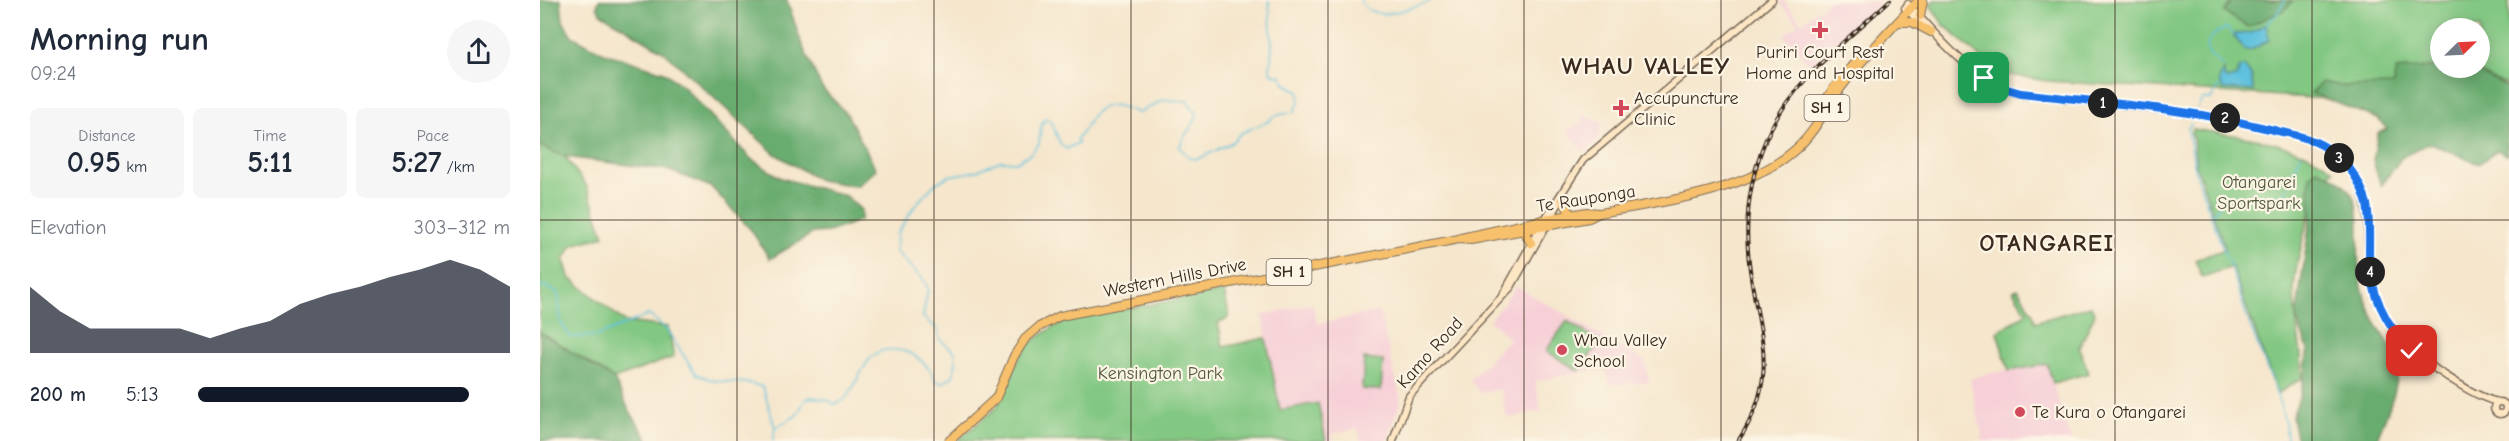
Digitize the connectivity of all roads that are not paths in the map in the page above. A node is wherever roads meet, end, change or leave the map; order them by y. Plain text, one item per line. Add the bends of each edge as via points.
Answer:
1 (1772, 0) edge
2 (1921, 0) edge
3 (1909, 6) edge
4 (1920, 16) junction
5 (1898, 22) junction
6 (1933, 33) junction
7 (1716, 187) junction
8 (1564, 190) junction
9 (1563, 200) junction
10 (1599, 213) junction
11 (1570, 215) junction
12 (1546, 223) junction
13 (1523, 230) junction
14 (1459, 239) junction
15 (1531, 243) junction
16 (1504, 293) junction
17 (2495, 405) junction
18 (2507, 412) edge
19 (950, 440) edge
20 (1393, 441) edge

1 - 8 main road, Kamo Road via 1583,160
2 - 3 highway, Te Rauponga / SH 1
2 - 4 highway
3 - 4 main road
3 - 5 highway, Te Rauponga / SH 1
3 - 6 main road
3 - 7 highway, Te Rauponga / SH 1 via 1833,89 1794,145 1774,160
4 - 6 main road
5 - 6 highway via 1912,22
5 - 7 highway, Te Rauponga / SH 1 via 1865,58 1797,148 1776,163
6 - 17 main road via 1984,78 2010,91 2219,117 2309,139 2330,150 2351,171 2365,198 2371,278 2389,323 2417,355
7 - 10 highway, Te Rauponga / SH 1 via 1664,202
8 - 9 main road, Kamo Road
8 - 12 main road, Kamo Road
9 - 11 highway
9 - 12 main road, Kamo Road
10 - 11 highway, Te Rauponga / SH 1
10 - 12 highway, Western Hills Drive / SH 1 via 1589,218
11 - 12 highway, Te Rauponga / SH 1
12 - 13 highway, Western Hills Drive / SH 1
12 - 14 highway, Te Rauponga / SH 1
12 - 15 main road, Kamo Road
12 - 16 main road, Kamo Road
13 - 14 highway, Western Hills Drive / SH 1
13 - 15 highway
14 - 19 highway, Western Hills Drive / SH 1 via 1054,319 1025,339 996,398
15 - 16 main road, Kamo Road
16 - 20 main road, Kamo Road via 1409,396
17 - 18 main road via 2503,402
17 - 18 main road via 2495,413

